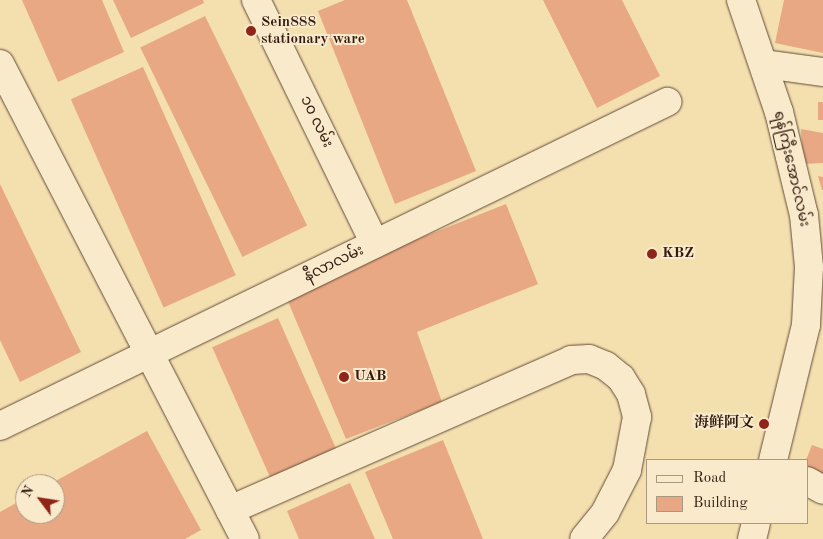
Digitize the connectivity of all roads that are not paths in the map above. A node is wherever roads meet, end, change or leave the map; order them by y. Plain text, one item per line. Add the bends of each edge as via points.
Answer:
1 (256, 0) edge
2 (741, 0) edge
3 (0, 64) edge
4 (764, 64) junction
5 (823, 72) edge
6 (668, 102) dead end
7 (375, 244) junction
8 (150, 354) junction
9 (0, 426) edge
10 (773, 459) edge
11 (808, 482) edge
12 (823, 490) edge
13 (230, 510) junction
14 (756, 524) edge
15 (245, 539) edge
16 (584, 539) edge
17 (752, 539) edge

1 - 7 street, ၁၀ လမ်း
2 - 4 street, ရန်ကြီးအောင်လမ်း
3 - 8 street
4 - 5 street
4 - 10 street, ရန်ကြီးအောင်လမ်း via 804,215 809,267 806,325
6 - 7 street, နီလာလမ်း
7 - 8 street, နီလာလမ်း
8 - 9 street, နီလာလမ်း
8 - 13 street
11 - 12 street
13 - 15 street
13 - 16 street via 571,360 589,359 606,366 621,378 631,394 637,417 627,470 605,513
14 - 17 street

